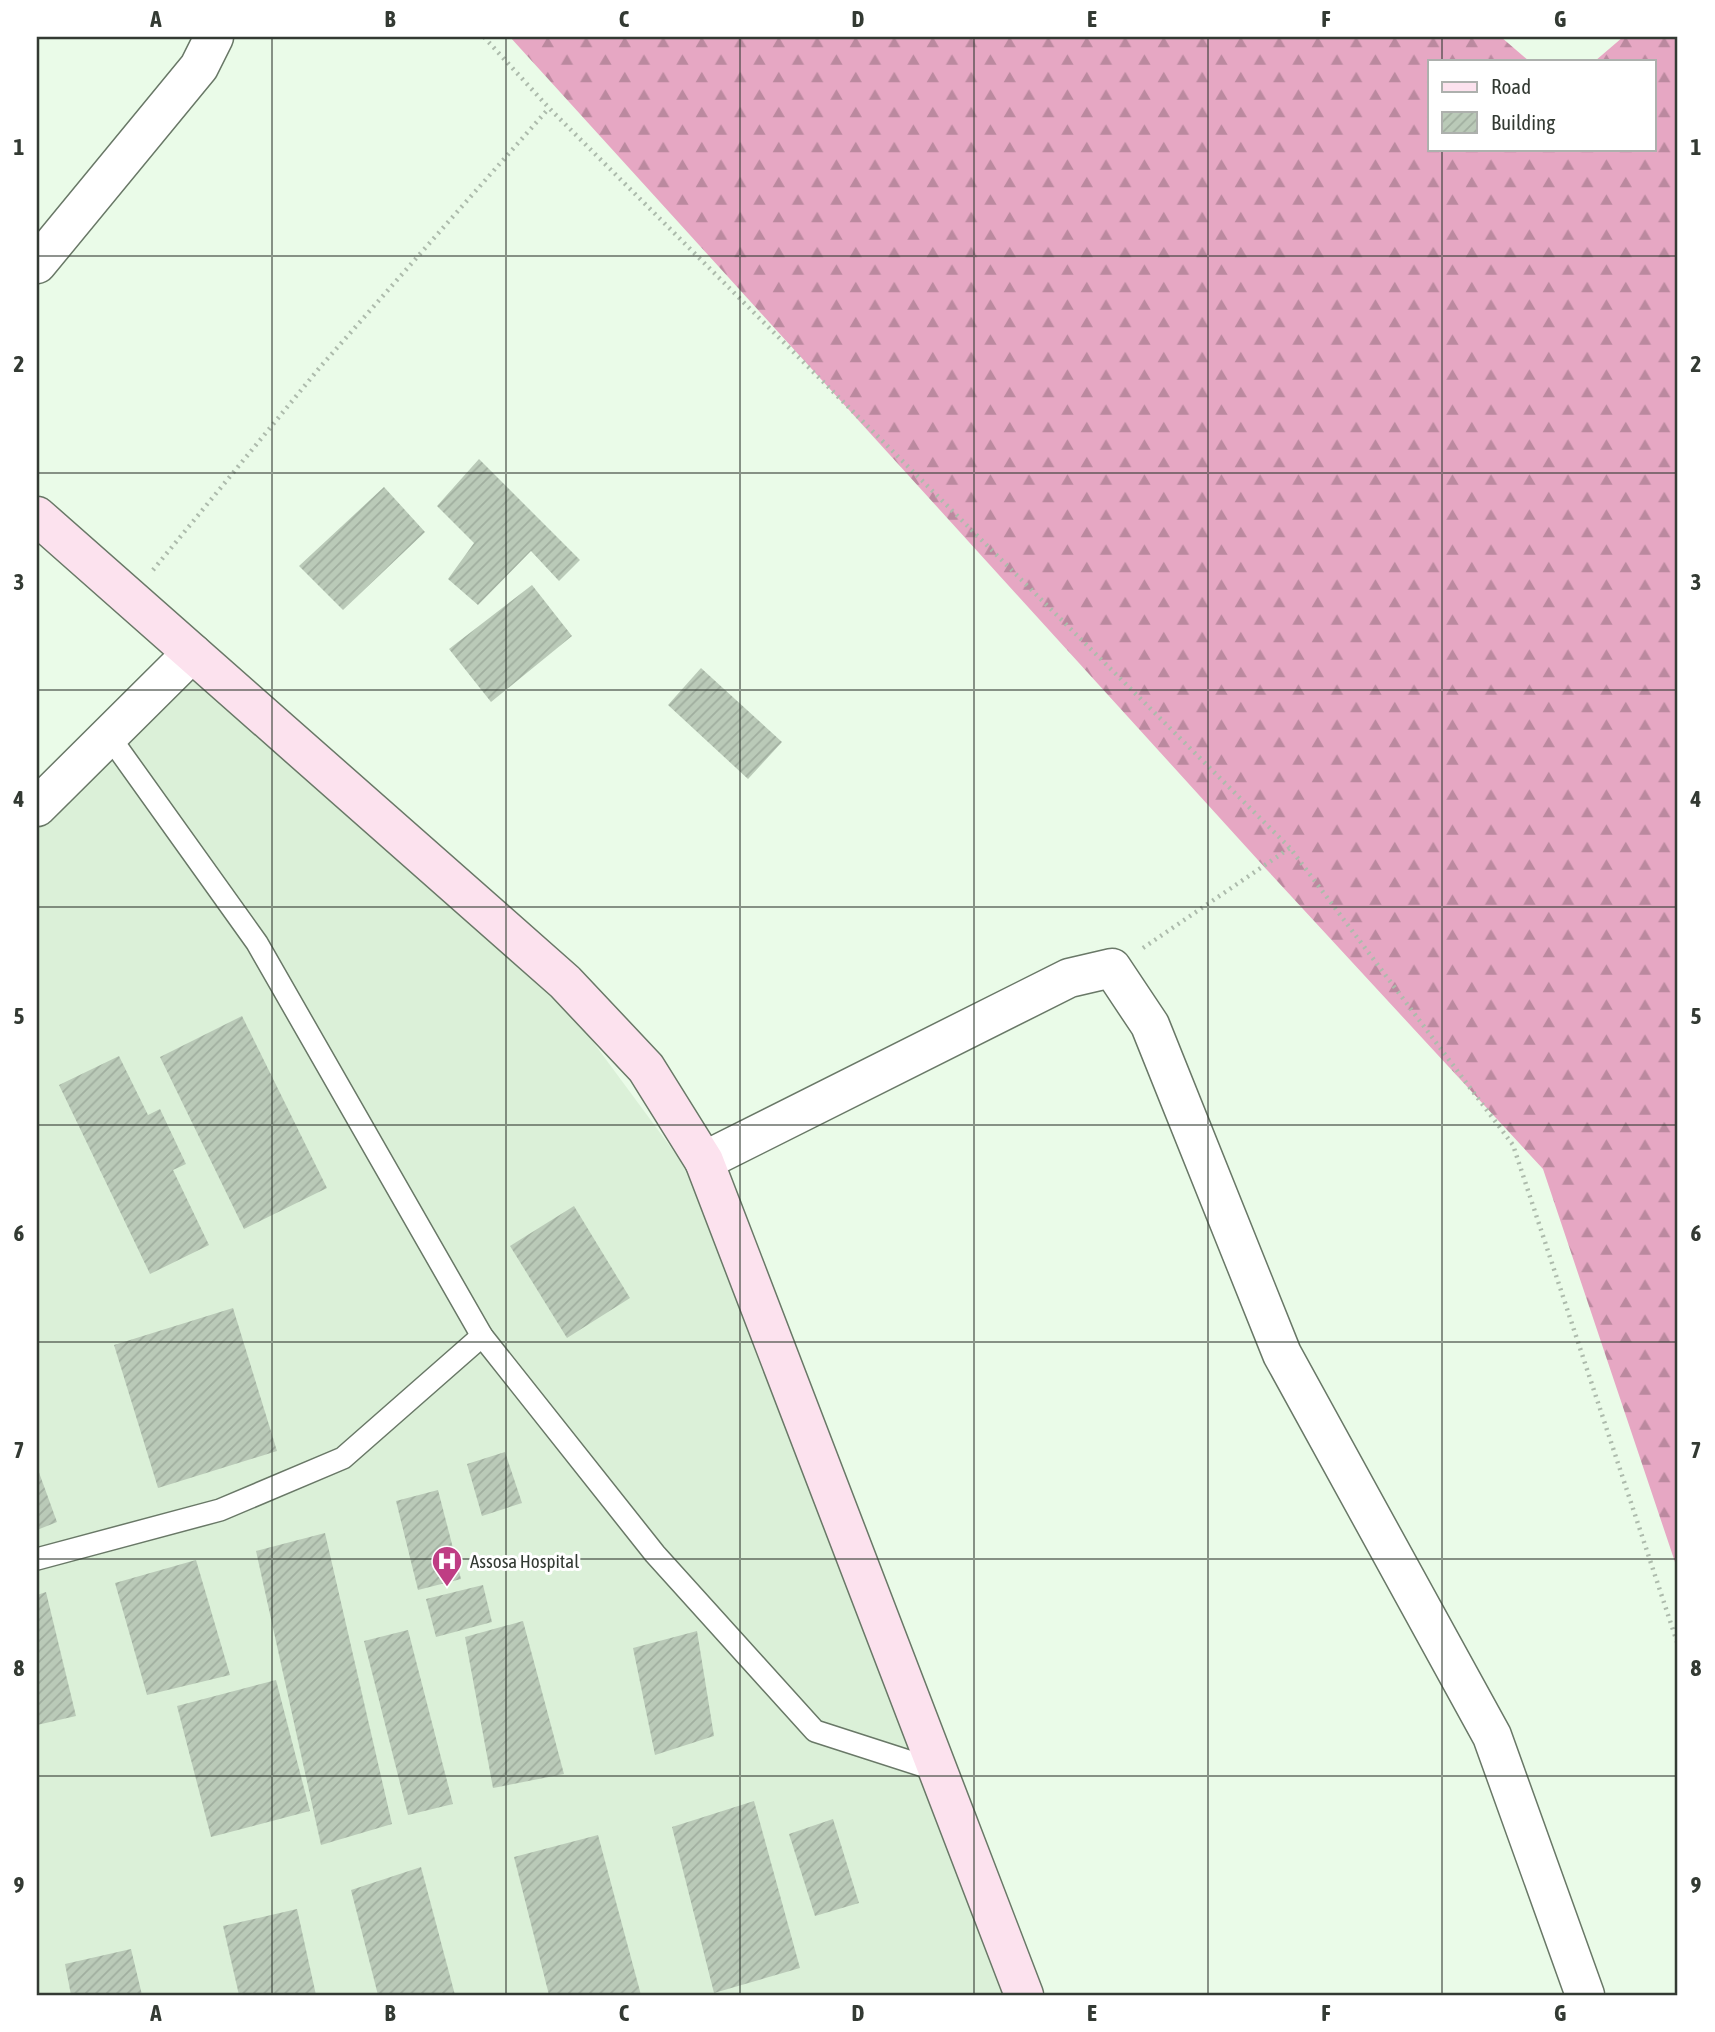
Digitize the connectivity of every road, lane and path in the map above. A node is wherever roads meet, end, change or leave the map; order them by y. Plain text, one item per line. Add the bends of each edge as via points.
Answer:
1 (214, 37) edge
2 (484, 37) edge
3 (549, 108) junction
4 (37, 264) edge
5 (37, 516) edge
6 (130, 598) junction
7 (192, 653) junction
8 (108, 736) junction
9 (37, 807) edge
10 (1290, 848) junction
11 (1112, 968) junction
12 (704, 1161) junction
13 (482, 1336) junction
14 (37, 1559) edge
15 (1678, 1645) edge
16 (939, 1770) junction
17 (1024, 1995) edge
18 (1585, 1995) edge

1 - 4 street via 199,66
2 - 3 path
3 - 6 path via 321,366
3 - 10 path
5 - 6 street
6 - 7 street
7 - 8 street
7 - 12 street via 565,982 646,1068
8 - 9 street
8 - 13 lane via 257,943
10 - 11 path
10 - 15 path via 1513,1145
11 - 12 street via 1069,978
11 - 18 street via 1150,1025 1282,1354 1492,1737
12 - 16 street
13 - 14 lane via 343,1458 220,1510
13 - 16 lane via 655,1554 815,1731
16 - 17 street

